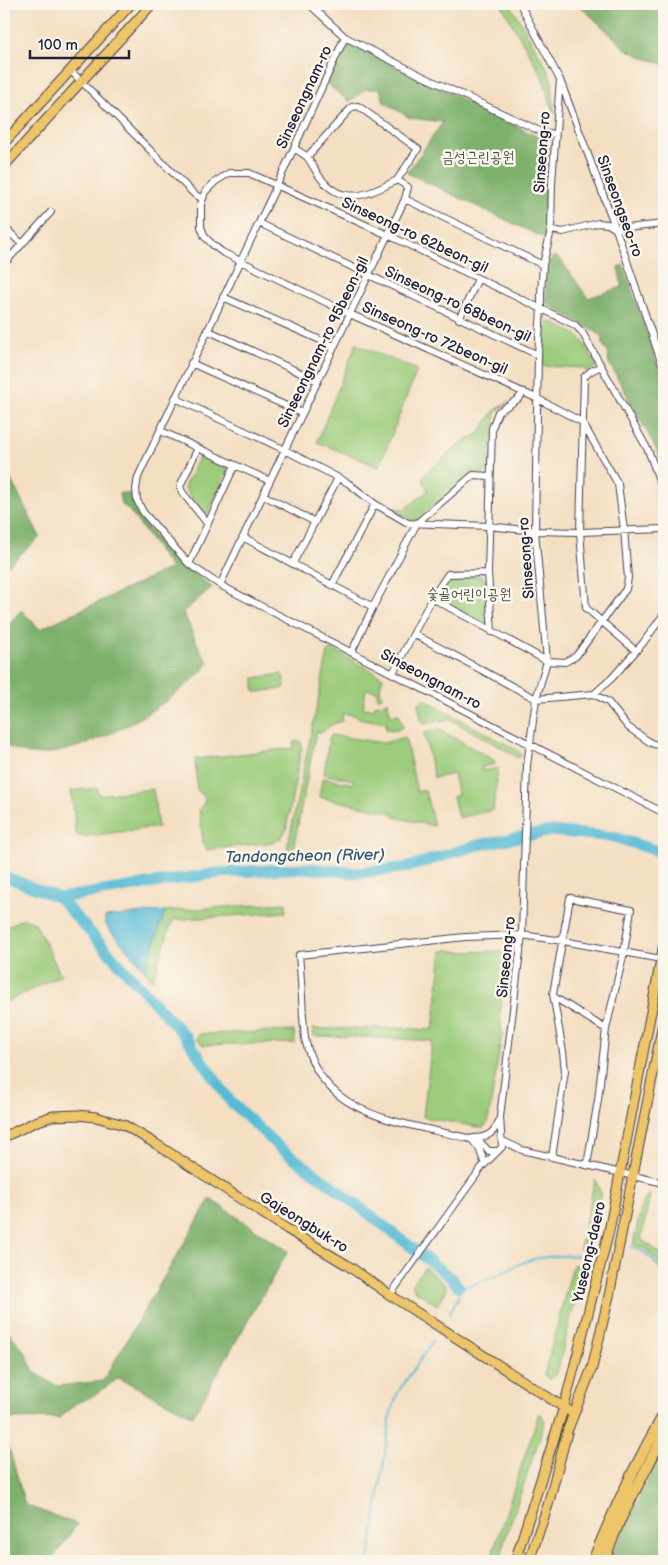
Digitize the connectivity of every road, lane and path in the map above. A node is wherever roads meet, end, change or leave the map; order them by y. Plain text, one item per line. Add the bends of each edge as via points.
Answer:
1 (131, 4) edge
2 (152, 4) edge
3 (309, 4) edge
4 (520, 4) edge
5 (345, 37) junction
6 (70, 70) junction
7 (82, 80) junction
8 (560, 80) junction
9 (555, 134) junction
10 (4, 143) edge
11 (294, 148) junction
12 (307, 157) junction
13 (4, 166) edge
14 (397, 180) junction
15 (277, 186) junction
16 (203, 199) junction
17 (405, 199) junction
18 (51, 212) dead end
19 (259, 223) junction
20 (664, 224) edge
21 (4, 227) edge
22 (616, 229) junction
23 (551, 230) junction
24 (388, 235) junction
25 (22, 244) junction
26 (241, 262) junction
27 (4, 264) edge
28 (543, 265) junction
29 (368, 275) junction
30 (478, 279) junction
31 (223, 297) junction
32 (541, 308) junction
33 (350, 314) junction
34 (459, 319) junction
35 (207, 330) junction
36 (334, 346) junction
37 (538, 355) junction
38 (191, 363) junction
39 (600, 366) junction
40 (664, 370) edge
41 (318, 380) junction
42 (524, 392) junction
43 (175, 398) junction
44 (538, 398) junction
45 (302, 413) junction
46 (582, 422) junction
47 (161, 431) junction
48 (198, 448) junction
49 (285, 450) junction
50 (235, 465) junction
51 (490, 476) junction
52 (338, 478) junction
53 (270, 481) junction
54 (263, 496) junction
55 (664, 500) edge
56 (375, 504) junction
57 (315, 522) junction
58 (207, 523) junction
59 (417, 523) junction
60 (488, 526) junction
61 (664, 529) edge
62 (624, 530) junction
63 (535, 532) junction
64 (580, 532) junction
65 (243, 537) junction
66 (293, 563) junction
67 (189, 564) junction
68 (488, 573) junction
69 (220, 585) junction
70 (332, 585) junction
71 (432, 598) junction
72 (373, 608) junction
73 (664, 614) edge
74 (602, 621) junction
75 (492, 632) junction
76 (414, 634) junction
77 (352, 651) junction
78 (636, 651) junction
79 (547, 661) junction
80 (394, 673) junction
81 (594, 694) junction
82 (536, 699) junction
83 (529, 744) junction
84 (664, 747) edge
85 (664, 813) edge
86 (522, 935) junction
87 (563, 941) junction
88 (664, 944) edge
89 (624, 952) junction
90 (661, 959) junction
91 (554, 997) junction
92 (664, 1018) edge
93 (606, 1029) junction
94 (499, 1122) junction
95 (488, 1135) junction
96 (4, 1137) edge
97 (471, 1138) junction
98 (502, 1139) junction
99 (486, 1148) junction
100 (511, 1148) junction
101 (499, 1150) junction
102 (552, 1157) junction
103 (485, 1164) junction
104 (587, 1165) junction
105 (620, 1173) junction
106 (633, 1176) junction
107 (664, 1183) edge
108 (390, 1295) junction
109 (564, 1407) junction
110 (574, 1414) junction
111 (664, 1414) edge
112 (664, 1434) edge
113 (515, 1561) edge
114 (528, 1561) edge
115 (593, 1561) edge
116 (604, 1561) edge

1 - 6 main road
2 - 7 main road
3 - 5 street
4 - 8 street
5 - 9 street, Sinseongnam-ro via 542,132
5 - 11 street, Sinseongnam-ro
6 - 7 street
6 - 10 main road
7 - 13 main road
7 - 16 street via 194,194
8 - 9 street, Sinseong-ro
8 - 22 street, Sinseongseo-ro
9 - 23 street, Sinseong-ro
11 - 12 street
11 - 15 street, Sinseongnam-ro
12 - 14 street via 329,188 342,194 366,195
12 - 14 street via 352,106 358,106 418,149
14 - 17 street via 408,187
15 - 16 street via 249,174 229,174 215,182
15 - 19 street, Sinseongnam-ro
15 - 24 street, Sinseong-ro 62beon-gil
16 - 26 street via 200,217 205,237 213,246
17 - 24 street, Sinseongnam-ro 95beon-gil
17 - 28 street
18 - 25 street
19 - 26 street, Sinseongnam-ro
19 - 29 street, Sinseong-ro 68beon-gil
20 - 22 street
21 - 25 street
22 - 23 street via 598,223 563,232
22 - 40 street, Sinseongseo-ro
23 - 28 street, Sinseong-ro
24 - 29 street, Sinseongnam-ro 95beon-gil
24 - 30 street, Sinseong-ro 62beon-gil
25 - 27 street
26 - 31 street, Sinseongnam-ro
26 - 33 street, Sinseong-ro 72beon-gil
28 - 32 street, Sinseong-ro
29 - 33 street, Sinseongnam-ro 95beon-gil
29 - 34 street, Sinseong-ro 68beon-gil
30 - 32 street, Sinseong-ro 62beon-gil
30 - 34 street
31 - 35 street, Sinseongnam-ro
31 - 36 street
32 - 37 street, Sinseong-ro
32 - 39 street, Sinseong-ro 62beon-gil via 575,325
33 - 36 street, Sinseongnam-ro 95beon-gil
33 - 42 street, Sinseong-ro 72beon-gil
34 - 37 street, Sinseong-ro 68beon-gil
35 - 38 street, Sinseongnam-ro
35 - 41 street
36 - 41 street, Sinseongnam-ro 95beon-gil
37 - 44 street, Sinseong-ro
38 - 43 street, Sinseongnam-ro
38 - 45 street
39 - 46 street via 584,378
39 - 55 street, Sinseong-ro 62beon-gil via 648,450
41 - 45 street, Sinseongnam-ro 95beon-gil
42 - 44 street, Sinseong-ro 72beon-gil
42 - 51 street via 498,412 492,428
43 - 47 street, Sinseongnam-ro
43 - 49 street
44 - 46 street, Sinseong-ro 72beon-gil
44 - 63 street, Sinseong-ro
45 - 49 street, Sinseongnam-ro 95beon-gil
46 - 62 street via 618,484
46 - 64 street
47 - 48 street
47 - 67 street, Sinseongnam-ro via 138,477 137,500 143,512
48 - 50 street
48 - 58 street via 180,486
49 - 52 street
49 - 53 street, Sinseongnam-ro 95beon-gil
50 - 53 street
50 - 58 street
51 - 59 street via 473,475
51 - 60 street
52 - 56 street
52 - 57 street
53 - 54 street, Sinseongnam-ro 95beon-gil
54 - 57 street
54 - 65 street, Sinseongnam-ro 95beon-gil
56 - 59 street via 408,523
56 - 70 street
57 - 66 street
58 - 67 street
59 - 60 street
59 - 72 street
60 - 63 street
60 - 68 street
61 - 62 street
62 - 64 street
62 - 74 street via 626,588
63 - 64 street
63 - 79 street, Sinseong-ro
64 - 74 street via 586,608
65 - 66 street
65 - 69 street, Sinseongnam-ro 95beon-gil
66 - 70 street
67 - 69 street, Sinseongnam-ro
68 - 71 street via 448,574
68 - 75 street
69 - 77 street, Sinseongnam-ro
70 - 72 street
71 - 75 street
71 - 76 street
72 - 77 street
73 - 78 street
74 - 78 street
74 - 79 street via 576,656 565,662
75 - 79 street
76 - 80 street
76 - 82 street
77 - 80 street, Sinseongnam-ro
78 - 81 street
79 - 82 street, Sinseong-ro
80 - 83 street, Sinseongnam-ro
81 - 82 street
81 - 84 street via 608,702 628,727 651,743
82 - 83 street, Sinseong-ro
83 - 85 street, Sinseongnam-ro
83 - 86 street, Sinseong-ro
86 - 87 street
86 - 94 street, Sinseong-ro
86 - 97 street via 464,937 299,955 306,1042 327,1084 356,1108 376,1117
87 - 89 street
87 - 89 street via 570,898 631,910
87 - 91 street
88 - 90 main road, Yuseong-daero
89 - 90 street
89 - 93 street
90 - 105 main road, Yuseong-daero
91 - 93 street
91 - 102 street via 564,1071
92 - 106 main road, Yuseong-daero
93 - 104 street
94 - 95 street
94 - 97 street via 489,1131
94 - 98 street
94 - 100 street
95 - 97 street
95 - 98 street via 498,1134
95 - 99 street
96 - 108 main road, Gajeongbuk-ro via 53,1116 96,1117 124,1125
97 - 99 street
97 - 103 street via 480,1148
98 - 100 street
98 - 101 street
99 - 101 street via 492,1152
99 - 103 street
100 - 101 street
100 - 102 street
100 - 103 street
101 - 103 street
102 - 104 street
103 - 108 street
104 - 105 street
105 - 106 street
105 - 109 main road, Yuseong-daero via 609,1231
106 - 107 street
106 - 110 main road, Yuseong-daero via 592,1368
108 - 109 main road, Gajeongbuk-ro
109 - 110 main road, Gajeongbuk-ro
109 - 113 main road, Yuseong-daero
110 - 114 main road, Yuseong-daero
111 - 115 highway via 620,1499
112 - 116 highway via 619,1522

